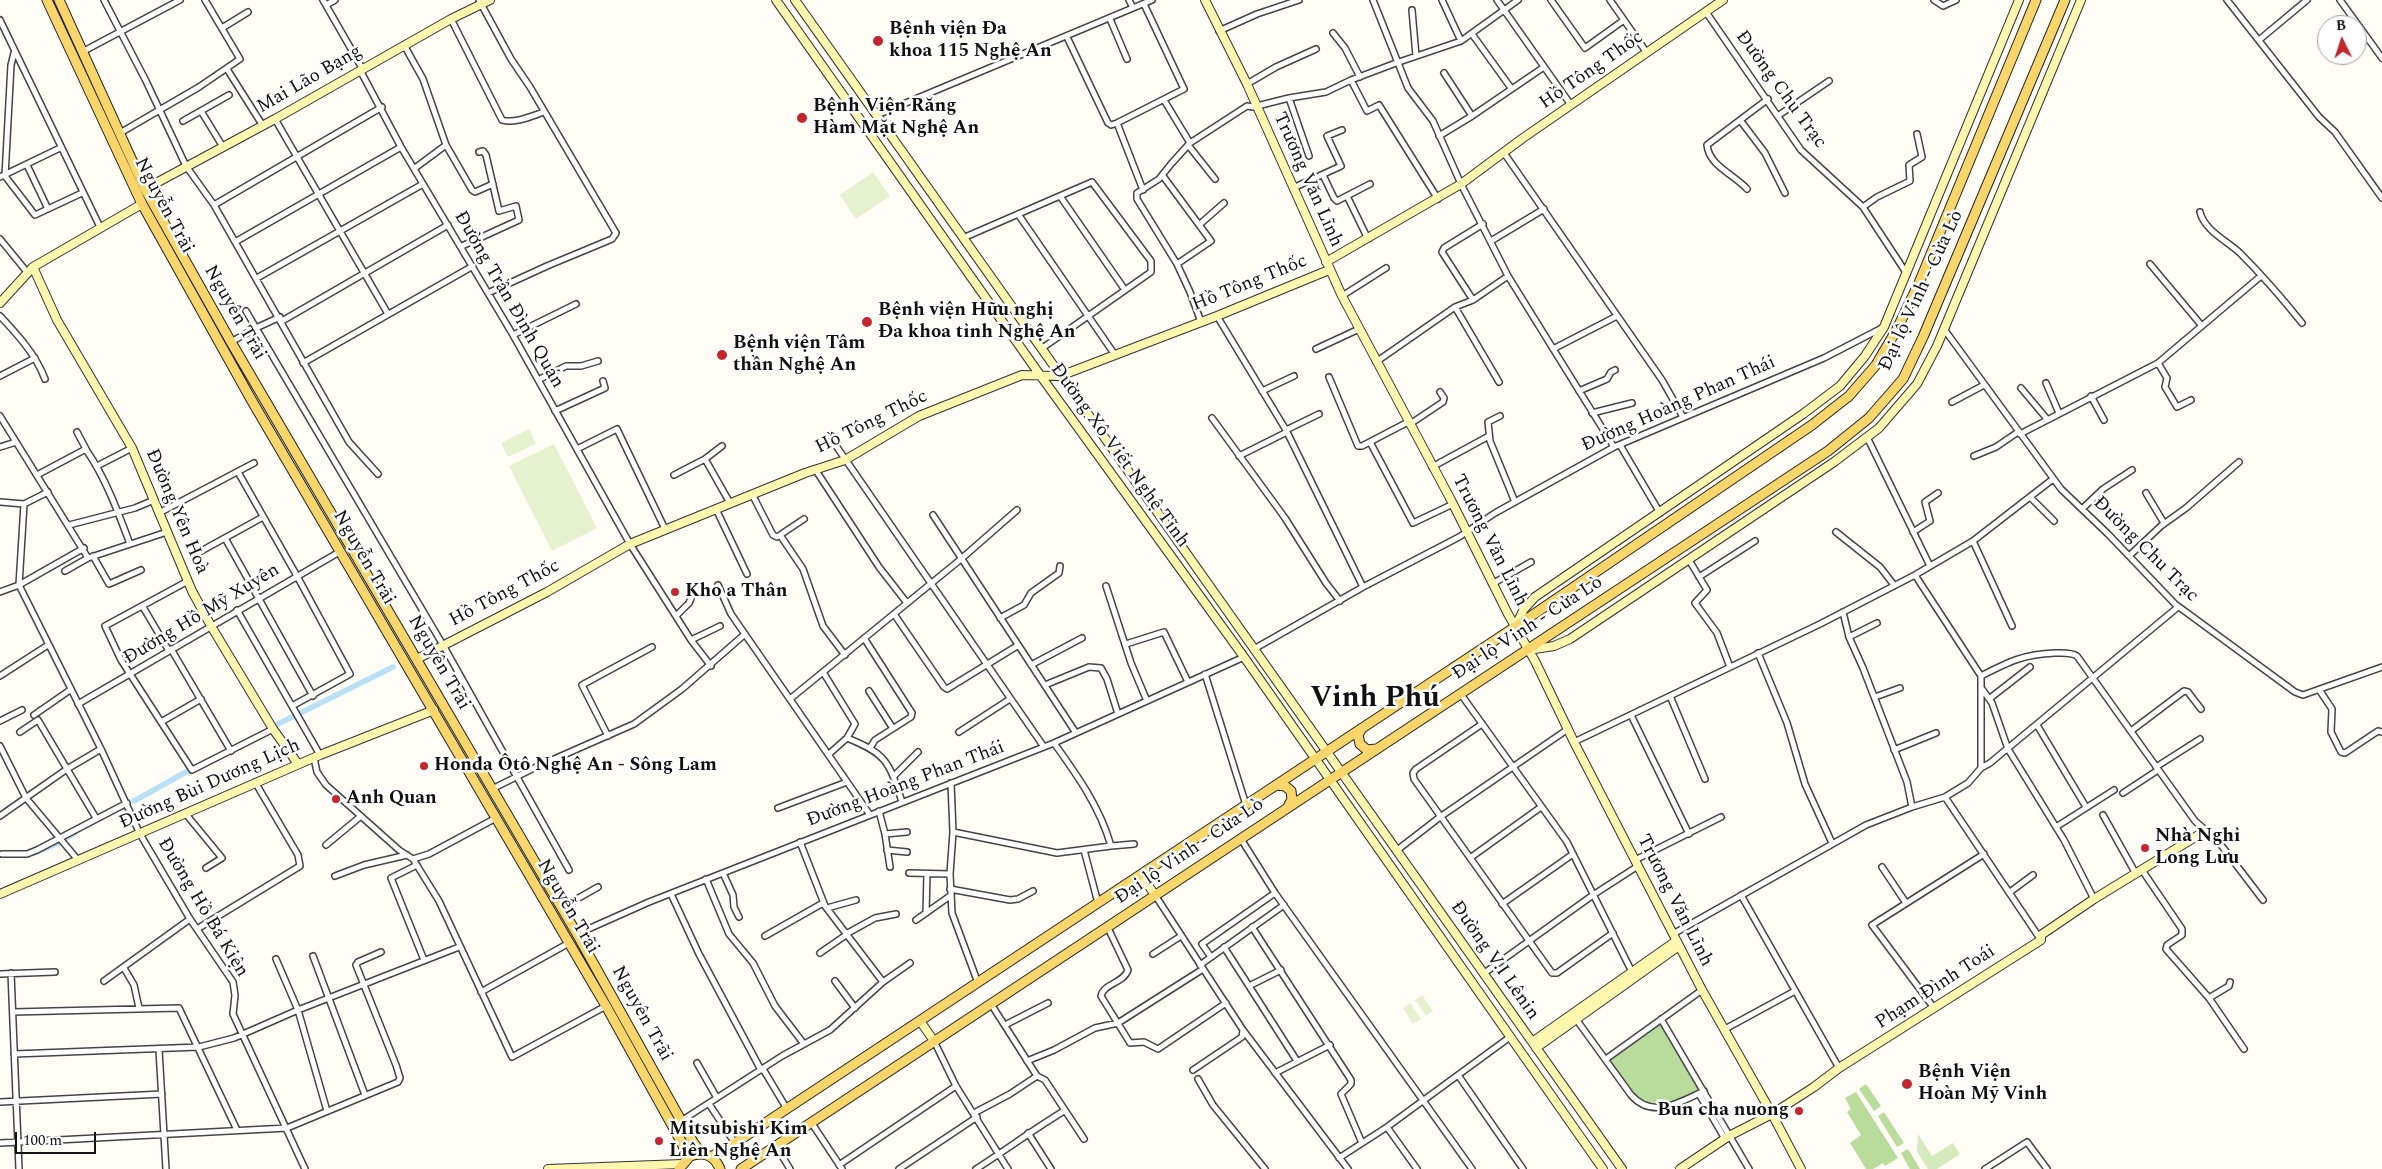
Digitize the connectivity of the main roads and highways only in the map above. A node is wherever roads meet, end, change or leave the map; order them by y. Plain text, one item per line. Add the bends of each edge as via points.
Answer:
1 (47, 0) edge
2 (59, 0) edge
3 (2036, 0) edge
4 (2065, 0) edge
5 (145, 189) junction
6 (142, 204) junction
7 (416, 659) junction
8 (405, 664) junction
9 (444, 705) junction
10 (434, 710) junction
11 (1363, 728) junction
12 (1376, 749) junction
13 (1274, 787) junction
14 (1288, 807) junction
15 (506, 813) junction
16 (496, 818) junction
17 (547, 885) junction
18 (539, 890) junction
19 (615, 1001) junction
20 (606, 1006) junction
21 (707, 1155) junction
22 (683, 1164) edge
23 (720, 1169) edge
24 (740, 1169) edge

1 - 6 main road, Nguyễn Trãi
2 - 5 main road, Nguyễn Trãi
3 - 11 main road, Đại lộ Vinh - Cửa Lò via 1919,283 1876,364 1848,396 1812,425
4 - 12 main road, Đại lộ Vinh - Cửa Lò via 1942,296 1903,379 1869,418 1828,451
5 - 6 main road
5 - 7 main road, Nguyên Trãi
6 - 8 main road, Nguyễn Trãi
7 - 8 main road
7 - 9 main road, Nguyên Trãi
8 - 10 main road, Nguyễn Trãi
9 - 10 main road
9 - 15 main road, Nguyên Trãi
10 - 16 main road, Nguyễn Trãi
11 - 12 main road via 1358,736 1360,744 1367,750
11 - 13 main road, Đại lộ Vinh - Cửa Lò
12 - 14 main road, Đại lộ Vinh - Cửa Lò
13 - 14 main road via 1282,785 1291,791
13 - 21 main road, Đại lộ Vinh - Cửa Lò via 736,1143
14 - 24 main road, Đại lộ Vinh - Cửa Lò
15 - 16 main road
15 - 17 main road, Nguyên Trãi
16 - 18 main road, Nguyễn Trãi
17 - 18 main road
17 - 19 main road, Nguyên Trãi
18 - 20 main road, Nguyễn Trãi
19 - 20 main road
19 - 21 main road, Nguyên Trãi via 682,1121
20 - 22 main road, Nguyễn Trãi via 682,1143
21 - 22 main road, Đại lộ Vinh - Cửa Lò
21 - 23 main road, Nguyên Trãi

